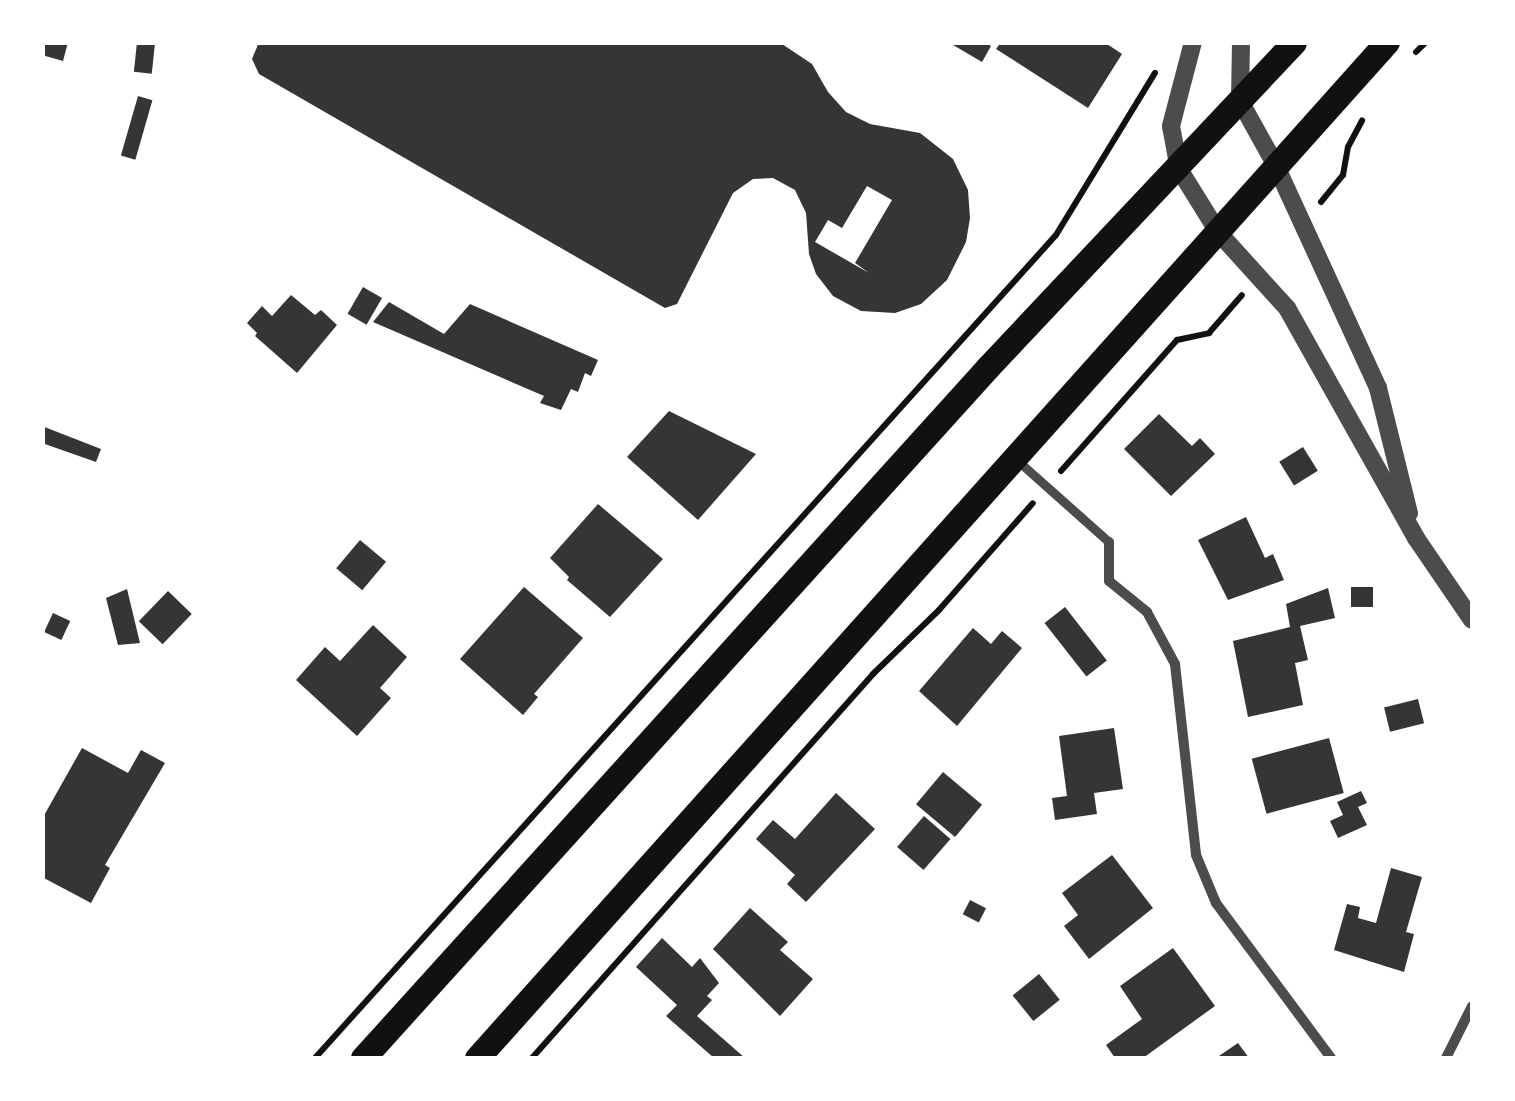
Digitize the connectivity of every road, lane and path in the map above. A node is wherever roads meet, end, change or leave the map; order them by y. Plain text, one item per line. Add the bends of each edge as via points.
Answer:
1 (1193, 42) edge
2 (1241, 42) edge
3 (1294, 42) edge
4 (1387, 42) edge
5 (1426, 42) edge
6 (1412, 56) dead end
7 (1160, 65) dead end
8 (1240, 101) junction
9 (1368, 109) dead end
10 (1276, 166) junction
11 (1178, 169) junction
12 (1303, 224) junction
13 (1218, 232) junction
14 (1056, 235) junction
15 (1088, 263) junction
16 (1258, 276) junction
17 (1144, 312) junction
18 (1177, 340) junction
19 (1012, 456) junction
20 (1047, 487) junction
21 (1416, 538) junction
22 (1109, 542) joint
23 (1472, 620) edge
24 (1472, 1006) edge
25 (315, 1058) edge
26 (363, 1058) edge
27 (477, 1058) edge
28 (532, 1058) edge
29 (1331, 1058) edge
30 (1446, 1058) edge

1 - 11 street via 1171,126
2 - 8 street
3 - 8 main road
4 - 10 main road
5 - 6 path
7 - 14 path
8 - 10 street
8 - 11 main road
9 - 12 path via 1348,147 1344,175
10 - 12 street
10 - 13 main road
11 - 13 street
11 - 15 main road
12 - 21 street via 1378,388
13 - 16 street
13 - 17 main road
14 - 15 path
14 - 25 path
15 - 26 main road
16 - 18 path via 1209,333
16 - 21 street via 1287,308
17 - 18 path
17 - 19 main road
18 - 20 path
19 - 20 street
19 - 27 main road
20 - 22 street
20 - 28 path
21 - 23 street
22 - 29 street via 1108,581 1147,612 1175,664 1196,856 1216,903
24 - 30 street

